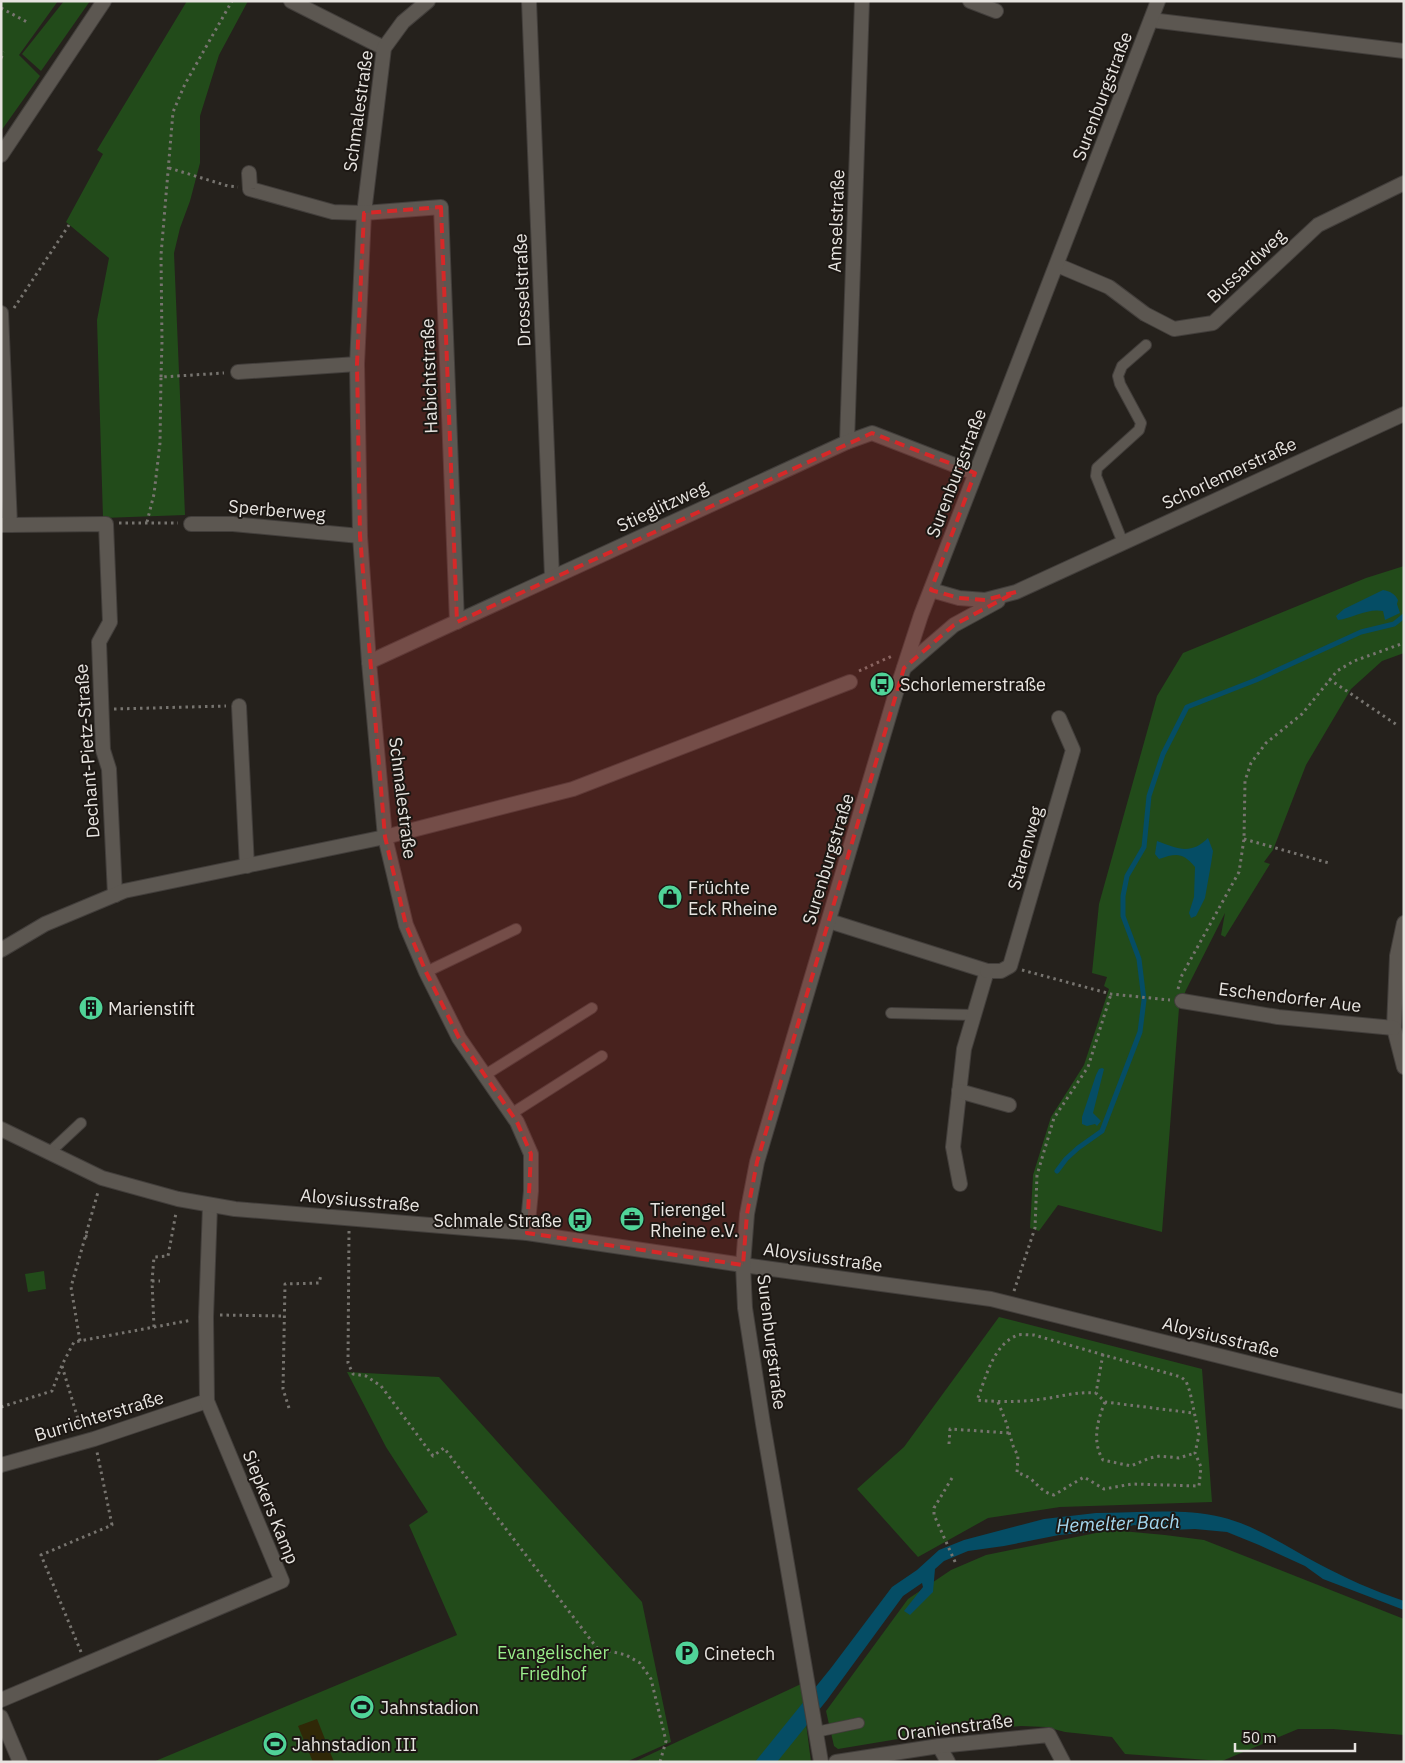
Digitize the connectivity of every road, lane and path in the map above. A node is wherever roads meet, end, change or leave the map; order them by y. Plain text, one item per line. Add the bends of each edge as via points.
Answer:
1 (104, 1) edge
2 (232, 1) edge
3 (291, 1) edge
4 (428, 1) edge
5 (529, 1) edge
6 (862, 1) edge
7 (970, 1) edge
8 (1158, 1) edge
9 (1, 8) edge
10 (996, 11) dead end
11 (1151, 20) junction
12 (27, 22) dead end
13 (384, 48) junction
14 (1404, 51) edge
15 (4, 52) dead end
16 (1, 58) edge
17 (1, 155) edge
18 (169, 168) junction
19 (249, 173) dead end
20 (1404, 183) edge
21 (250, 189) junction
22 (364, 213) junction
23 (69, 225) dead end
24 (1057, 265) junction
25 (2, 313) edge
26 (1146, 345) dead end
27 (356, 364) junction
28 (238, 372) joint
29 (161, 377) junction
30 (1404, 414) edge
31 (847, 442) junction
32 (975, 473) junction
33 (147, 522) junction
34 (106, 524) junction
35 (191, 524) joint
36 (6, 525) edge
37 (360, 536) junction
38 (1123, 543) junction
39 (552, 577) junction
40 (931, 590) junction
41 (1016, 592) junction
42 (457, 622) junction
43 (1404, 643) edge
44 (910, 648) junction
45 (369, 662) junction
46 (904, 668) junction
47 (1329, 680) junction
48 (850, 682) joint
49 (239, 706) joint
50 (101, 709) junction
51 (1059, 718) dead end
52 (1397, 725) dead end
53 (385, 837) junction
54 (1244, 839) junction
55 (1329, 863) dead end
56 (246, 866) junction
57 (115, 895) junction
58 (829, 921) junction
59 (1404, 923) edge
60 (516, 929) dead end
61 (1, 950) edge
62 (1010, 966) junction
63 (987, 971) junction
64 (426, 972) junction
65 (1111, 994) junction
66 (1178, 997) junction
67 (592, 1008) dead end
68 (891, 1012) dead end
69 (974, 1015) junction
70 (1394, 1028) junction
71 (602, 1056) dead end
72 (1404, 1067) edge
73 (485, 1075) junction
74 (959, 1091) junction
75 (1009, 1105) dead end
76 (511, 1114) junction
77 (81, 1123) dead end
78 (1, 1129) edge
79 (49, 1153) junction
80 (102, 1178) junction
81 (960, 1184) dead end
82 (178, 1199) junction
83 (210, 1206) junction
84 (349, 1218) junction
85 (528, 1233) junction
86 (85, 1236) junction
87 (91, 1238) dead end
88 (743, 1265) junction
89 (321, 1275) dead end
90 (152, 1281) junction
91 (160, 1281) dead end
92 (1010, 1303) junction
93 (284, 1316) junction
94 (206, 1317) junction
95 (154, 1328) junction
96 (80, 1341) junction
97 (1103, 1354) junction
98 (62, 1365) junction
99 (1096, 1393) junction
100 (208, 1401) junction
101 (998, 1402) junction
102 (1105, 1402) junction
103 (1404, 1402) edge
104 (1, 1407) edge
105 (289, 1408) dead end
106 (1193, 1413) junction
107 (1009, 1433) junction
108 (89, 1440) junction
109 (949, 1444) dead end
110 (1195, 1453) junction
111 (1, 1465) edge
112 (952, 1478) dead end
113 (955, 1561) dead end
114 (86, 1664) junction
115 (1, 1700) edge
116 (1, 1717) edge
117 (859, 1723) dead end
118 (816, 1732) junction
119 (939, 1746) junction
120 (20, 1762) edge
121 (660, 1762) edge
122 (821, 1762) edge
123 (836, 1762) edge
124 (948, 1762) edge
125 (1063, 1762) edge

1 - 17 street
2 - 18 path via 185,84 173,112
3 - 13 street
4 - 13 street, Schmalestraße via 402,22
5 - 39 street, Drosselstraße
6 - 31 street, Amselstraße
7 - 10 street
8 - 11 street, Surenburgstraße
9 - 12 path
11 - 14 street
11 - 24 street, Surenburgstraße
13 - 22 street, Schmalestraße
15 - 16 path
18 - 21 path via 228,186
18 - 29 path via 161,255
19 - 21 street
20 - 24 street, Bussardweg via 1318,225 1213,323 1174,329 1145,314 1109,287
21 - 22 street via 333,212
22 - 27 street, Schmalestraße
22 - 42 street, Habichtstraße via 441,207
23 - 25 path via 16,307
24 - 32 street, Surenburgstraße
25 - 36 street
26 - 38 lane via 1122,366 1118,376 1141,423 1140,430 1097,468 1096,476
27 - 28 street
27 - 37 street, Schmalestraße
28 - 29 path
29 - 33 path via 160,443
30 - 38 street, Schorlemerstraße
31 - 32 street, Stieglitzweg via 872,433
31 - 39 street, Stieglitzweg
32 - 40 street, Surenburgstraße
33 - 34 path
33 - 35 path
34 - 36 street
34 - 50 street, Dechant-Pietz-Straße via 110,622 99,642
35 - 37 street, Sperberweg via 233,524
37 - 45 street, Schmalestraße
38 - 41 street, Schorlemerstraße
39 - 42 street, Stieglitzweg
40 - 41 street, Schorlemerstraße via 959,598 985,600
40 - 44 street, Surenburgstraße
41 - 46 street, Schorlemerstraße via 954,625
42 - 45 street, Stieglitzweg
43 - 47 path via 1354,661 1336,671
44 - 46 street, Surenburgstraße
44 - 48 path via 854,673
45 - 53 street, Schmalestraße
46 - 58 street, Surenburgstraße
47 - 52 path
47 - 54 path via 1302,714 1266,743 1251,763 1245,781
48 - 53 street via 573,789
49 - 50 path
49 - 56 street
50 - 57 street, Dechant-Pietz-Straße via 102,750 109,769
51 - 62 street, Starenweg via 1073,750
53 - 56 street
53 - 64 street, Schmalestraße via 406,926
54 - 55 path
54 - 66 path via 1239,872 1182,975
56 - 57 street
57 - 61 street via 45,924
58 - 63 street
58 - 88 street, Surenburgstraße via 757,1162 747,1214
59 - 70 street via 1397,956
60 - 64 lane
62 - 63 street via 1002,971
62 - 65 path
63 - 69 street
64 - 73 street, Schmalestraße via 459,1038
65 - 66 path
65 - 92 path via 1088,1067 1054,1118 1037,1175 1035,1228
66 - 70 street, Eschendorfer Aue via 1278,1017
67 - 73 lane
68 - 69 lane
69 - 74 street via 964,1049
70 - 72 street
71 - 76 lane
73 - 76 street, Schmalestraße
74 - 75 street
74 - 81 street via 953,1147
76 - 85 street, Schmalestraße via 530,1154
77 - 79 lane
78 - 79 street, Aloysiusstraße
79 - 80 street, Aloysiusstraße
80 - 82 street, Aloysiusstraße
80 - 86 path
82 - 83 street, Aloysiusstraße
82 - 90 path via 168,1256 154,1257
83 - 84 street, Aloysiusstraße
83 - 94 street, Siepkers Kamp
84 - 85 street, Aloysiusstraße
84 - 121 path via 348,1363 353,1374 366,1376 381,1386 433,1456 444,1448 597,1648 626,1655 640,1663 652,1679 666,1741
85 - 88 street, Aloysiusstraße
86 - 87 path
86 - 96 path via 71,1287
88 - 92 street, Aloysiusstraße
88 - 118 street, Surenburgstraße via 751,1350
89 - 93 path via 319,1283 285,1284
90 - 91 path
90 - 95 path
92 - 103 street, Aloysiusstraße
93 - 94 path
93 - 105 path via 283,1389
94 - 95 path
94 - 100 street, Siepkers Kamp
95 - 96 path
96 - 98 path via 74,1342
97 - 99 path
97 - 101 path via 1034,1335 1019,1335 1004,1345 992,1362 977,1400
97 - 106 path via 1181,1377 1190,1392
98 - 104 path via 52,1391
98 - 108 path
99 - 101 path
99 - 102 path
100 - 108 street, Burrichterstraße
100 - 114 street, Siepkers Kamp via 282,1581
101 - 107 path
102 - 106 path
102 - 110 path via 1096,1428 1098,1453 1103,1460 1131,1466 1150,1458 1179,1458
106 - 110 path via 1198,1435
107 - 109 path via 950,1429
107 - 110 path via 1018,1455 1017,1473 1027,1475 1045,1493 1054,1496 1084,1477 1104,1489 1132,1484 1198,1486 1201,1467
108 - 111 street, Burrichterstraße
108 - 114 path via 112,1525 41,1555
112 - 113 path via 934,1508 934,1515
114 - 115 street, Siepkers Kamp
116 - 120 street
117 - 118 lane
118 - 122 street, Surenburgstraße
119 - 123 street, Oranienstraße
119 - 124 street
119 - 125 street, Oranienstraße via 1049,1735

